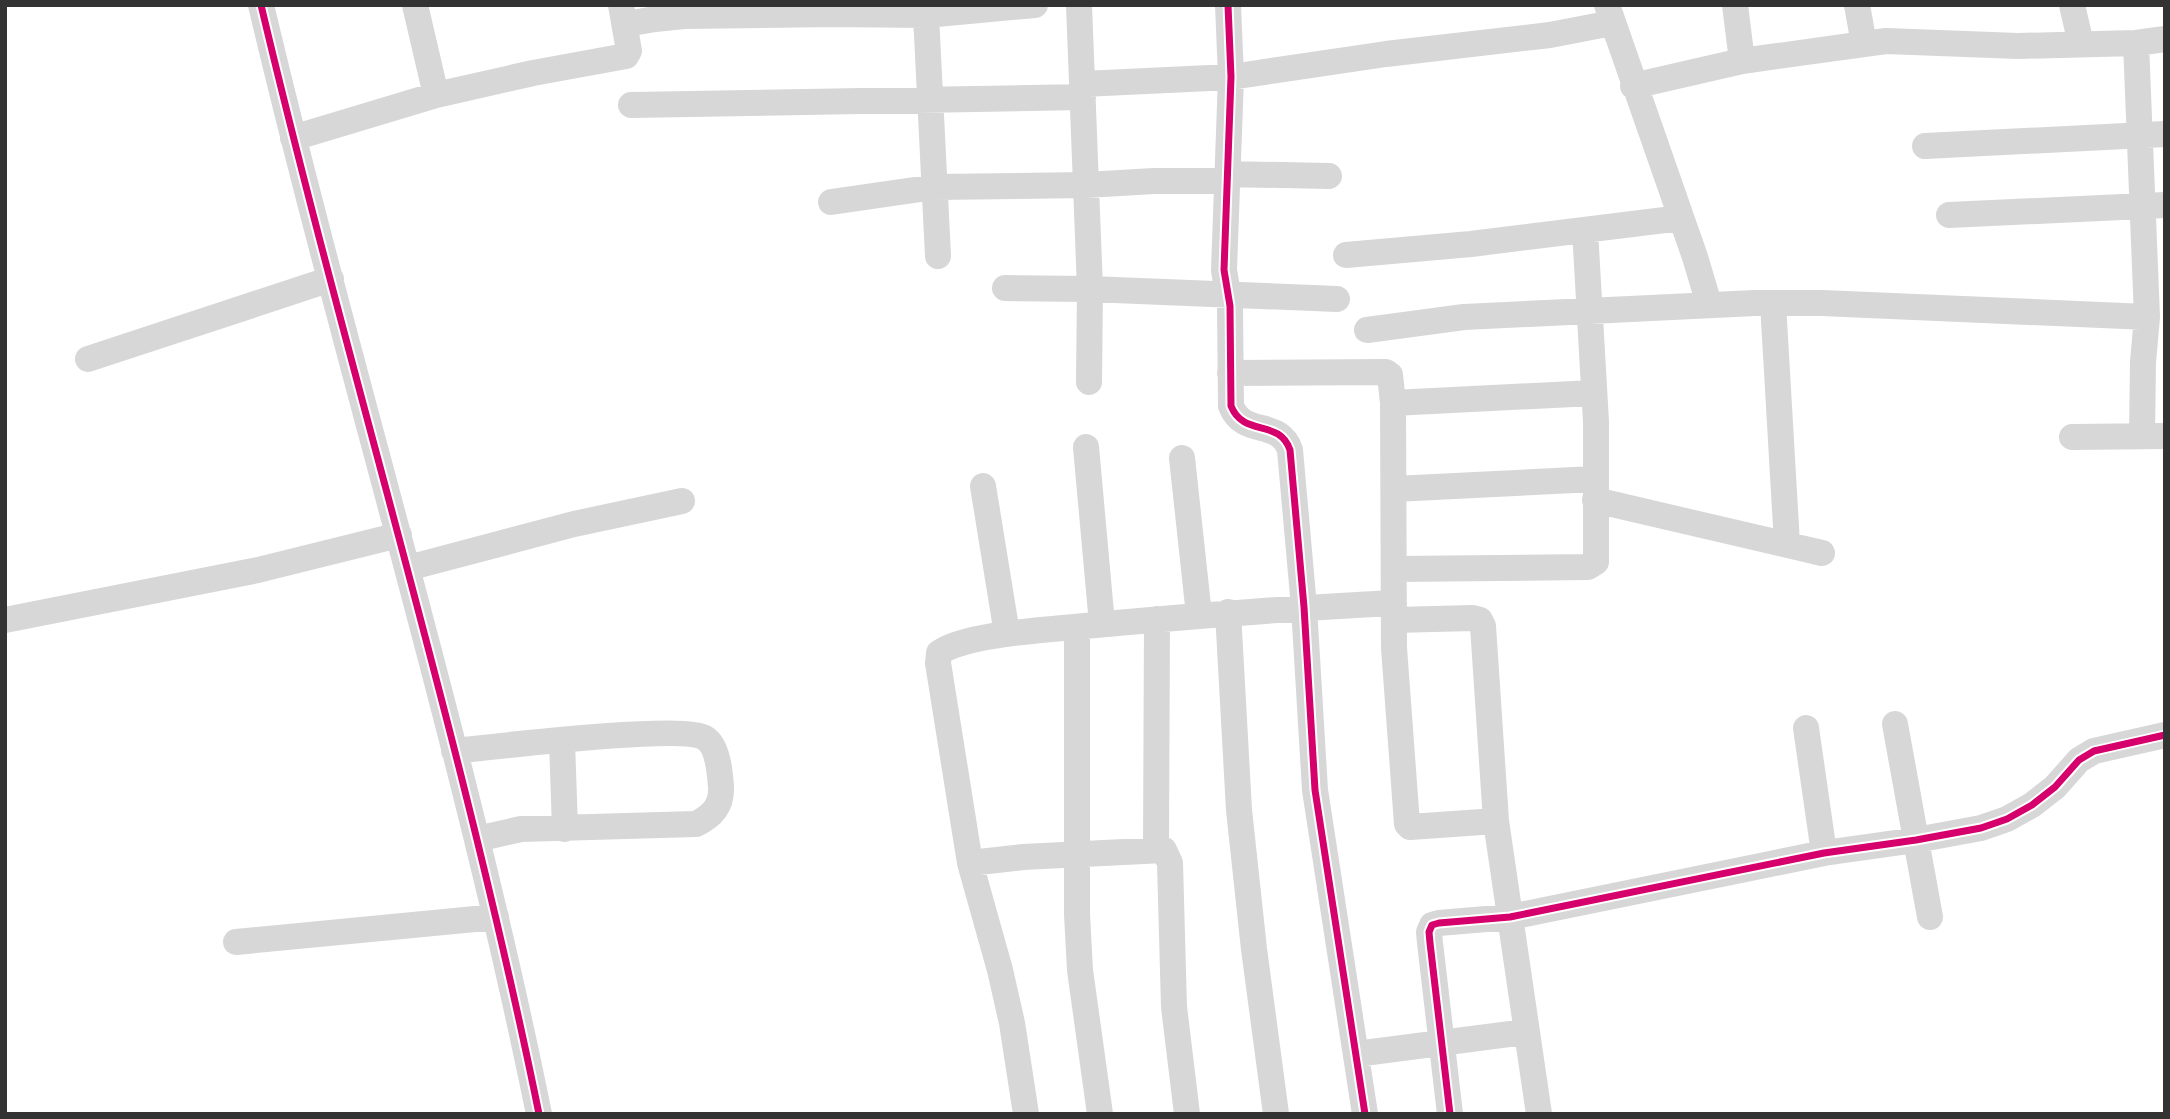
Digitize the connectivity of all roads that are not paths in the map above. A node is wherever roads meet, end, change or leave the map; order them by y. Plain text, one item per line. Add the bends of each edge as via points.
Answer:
1 (261, 5) edge
2 (415, 5) edge
3 (1035, 5) edge
4 (1079, 5) edge
5 (1228, 5) edge
6 (1735, 5) edge
7 (1857, 5) edge
8 (2072, 5) edge
9 (968, 8) edge
10 (786, 10) edge
11 (1609, 14) edge
12 (623, 15) edge
13 (926, 15) junction
14 (2165, 39) edge
15 (2136, 43) junction
16 (1864, 44) junction
17 (2081, 44) junction
18 (1742, 61) junction
19 (1231, 77) junction
20 (1633, 86) junction
21 (1083, 91) junction
22 (436, 95) junction
23 (929, 99) junction
24 (631, 105) dead end
25 (2153, 134) edge
26 (293, 138) junction
27 (1926, 146) dead end
28 (1329, 176) dead end
29 (1226, 178) junction
30 (1086, 184) junction
31 (935, 187) junction
32 (831, 202) dead end
33 (2153, 205) edge
34 (1949, 215) dead end
35 (1681, 218) junction
36 (1585, 230) junction
37 (1346, 255) dead end
38 (938, 256) dead end
39 (331, 279) junction
40 (1005, 288) dead end
41 (1090, 289) junction
42 (1227, 295) junction
43 (1337, 299) dead end
44 (1773, 303) junction
45 (1709, 304) junction
46 (1590, 311) junction
47 (2147, 317) junction
48 (1367, 330) dead end
49 (88, 359) dead end
50 (1230, 373) junction
51 (1089, 382) dead end
52 (1593, 393) junction
53 (1393, 403) junction
54 (2154, 436) edge
55 (2072, 437) dead end
56 (1086, 447) dead end
57 (1182, 457) dead end
58 (983, 486) dead end
59 (1394, 489) junction
60 (1595, 490) junction
61 (682, 500) dead end
62 (399, 535) junction
63 (1787, 544) junction
64 (1822, 553) dead end
65 (408, 568) junction
66 (1395, 569) junction
67 (1304, 607) junction
68 (1228, 612) junction
69 (1394, 612) junction
70 (1199, 615) junction
71 (1157, 619) junction
72 (5, 620) edge
73 (1089, 626) junction
74 (1007, 634) junction
75 (1895, 724) dead end
76 (1806, 728) dead end
77 (2165, 735) edge
78 (562, 741) junction
79 (454, 751) junction
80 (1496, 821) junction
81 (565, 829) junction
82 (477, 839) junction
83 (1916, 840) junction
84 (1156, 848) junction
85 (1825, 852) junction
86 (1075, 854) junction
87 (970, 863) junction
88 (496, 917) junction
89 (1510, 917) junction
90 (1930, 917) dead end
91 (236, 942) dead end
92 (1526, 1032) junction
93 (1442, 1043) junction
94 (1356, 1054) junction
95 (539, 1114) edge
96 (1026, 1114) edge
97 (1100, 1114) edge
98 (1187, 1114) edge
99 (1276, 1114) edge
100 (1365, 1114) edge
101 (1450, 1114) edge
102 (1538, 1114) edge

1 - 26 street
2 - 22 street
3 - 9 street
4 - 21 street
5 - 19 street
6 - 18 street
7 - 16 street
8 - 17 street
9 - 13 street
10 - 12 street via 655,19
10 - 13 street
11 - 19 street via 1550,35
11 - 20 street
12 - 22 street via 626,57
13 - 23 street
14 - 15 street
15 - 17 street
15 - 25 street
16 - 17 street via 1914,40 2018,46
16 - 18 street
18 - 20 street
19 - 21 street
19 - 29 street
20 - 35 street
21 - 23 street
21 - 30 street
22 - 26 street
23 - 24 street
23 - 31 street
25 - 27 street
25 - 33 street
26 - 39 street
28 - 29 street
29 - 30 street
29 - 42 street
30 - 31 street
30 - 41 street
31 - 32 street
31 - 38 street
33 - 34 street
33 - 47 street
35 - 36 street
35 - 45 street
36 - 37 street
36 - 46 street
39 - 49 street
39 - 62 street
40 - 41 street
41 - 42 street
41 - 51 street
42 - 43 street
42 - 50 street
44 - 45 street
44 - 47 street
44 - 63 street
45 - 46 street
46 - 48 street via 1464,317
46 - 52 street
47 - 54 street via 2143,362
50 - 53 street via 1386,372
50 - 67 street via 1234,415 1287,439
52 - 53 street
52 - 60 street
53 - 59 street
54 - 55 street
56 - 73 street
57 - 70 street
58 - 74 street
59 - 60 street
59 - 66 street
60 - 63 street
60 - 66 street via 1597,556 1588,567
61 - 65 street
62 - 65 street
62 - 72 street via 258,570
63 - 64 street
65 - 79 street
66 - 69 street
67 - 68 street
67 - 69 street
67 - 94 street via 1315,790
68 - 70 street
68 - 99 street via 1239,810
69 - 80 street via 1473,618 1483,626
69 - 80 street via 1407,824
70 - 71 street
71 - 73 street
71 - 84 street
73 - 74 street
73 - 86 street
74 - 87 street via 939,653
75 - 83 street
76 - 85 street
77 - 83 street via 2094,751 2032,805 2007,819
78 - 79 street
78 - 81 street
78 - 81 street via 695,734 707,738 714,748 721,789 719,805 709,818 696,824
79 - 82 street
80 - 89 street
81 - 82 street via 521,830
82 - 88 street
83 - 85 street
83 - 90 street
84 - 86 street
84 - 98 street via 1164,850 1170,863 1174,1007
85 - 89 street
86 - 87 street
86 - 97 street via 1080,970
87 - 96 street via 1003,983
88 - 91 street
88 - 95 street
89 - 92 street
89 - 93 street via 1432,925 1429,932
92 - 93 street
92 - 102 street
93 - 94 street
93 - 101 street
94 - 100 street

